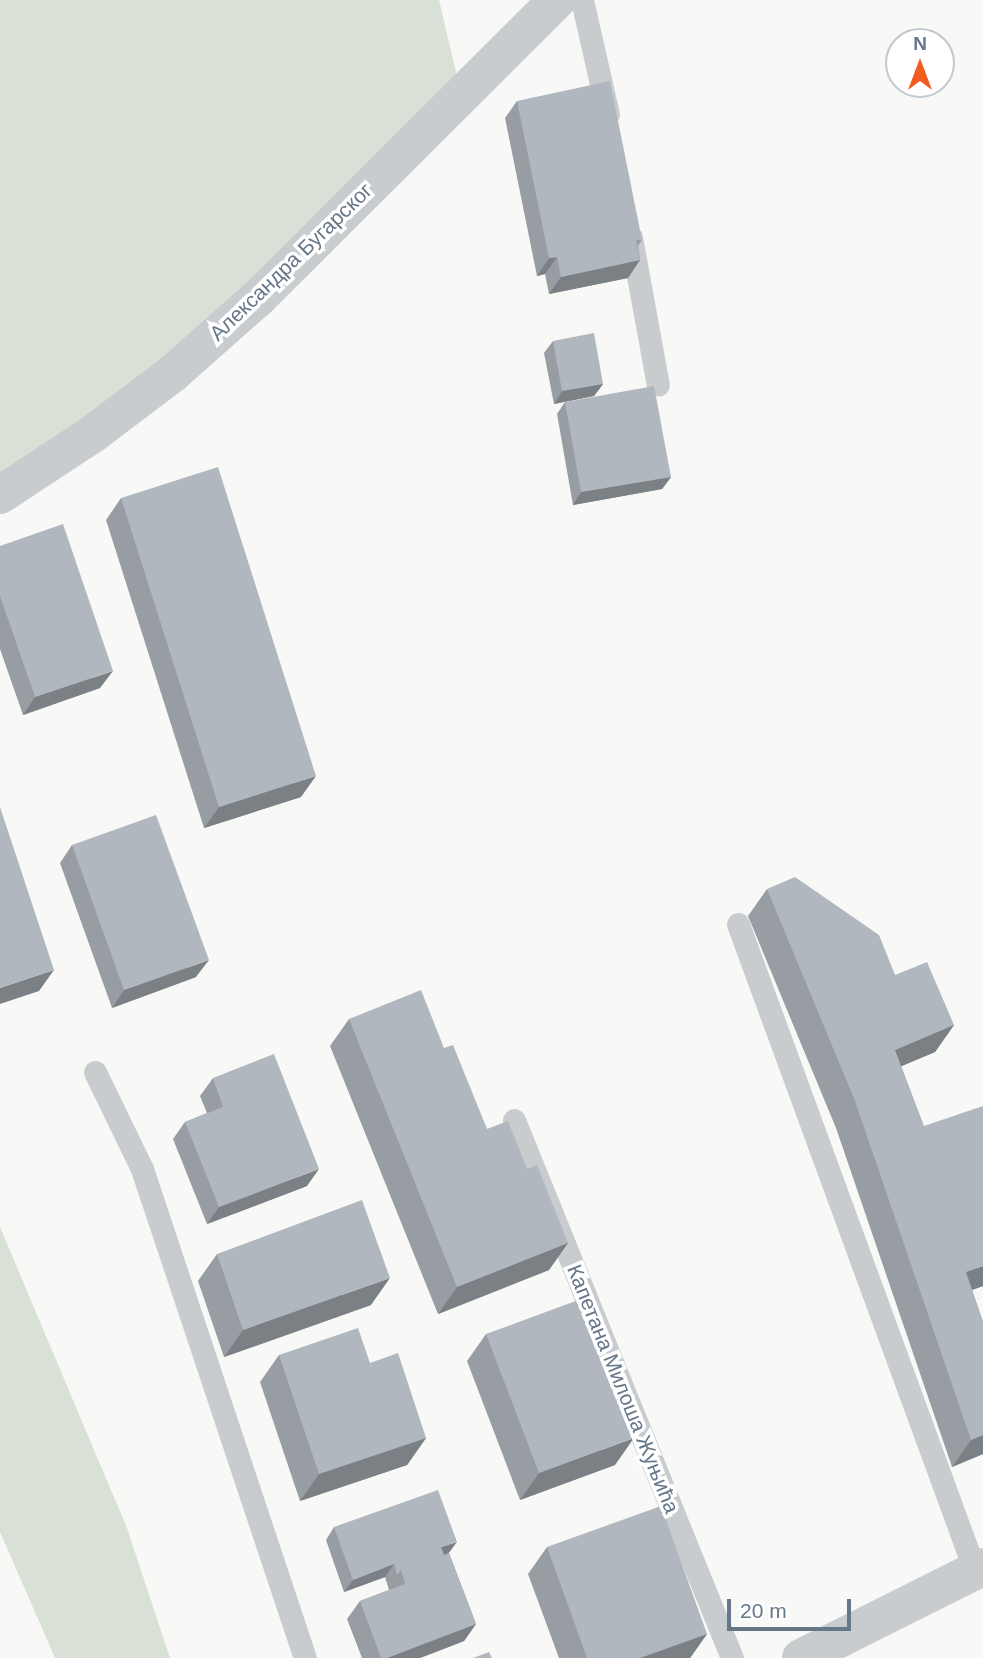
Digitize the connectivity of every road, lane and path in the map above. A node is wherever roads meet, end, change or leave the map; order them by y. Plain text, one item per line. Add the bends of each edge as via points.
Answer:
1 (557, 0) edge
2 (582, 0) edge
3 (613, 144) edge
4 (626, 211) edge
5 (659, 385) dead end
6 (0, 495) edge
7 (738, 924) dead end
8 (95, 1072) dead end
9 (514, 1120) dead end
10 (979, 1569) edge
11 (304, 1658) edge
12 (732, 1658) edge
13 (801, 1658) edge

1 - 6 street, Александра Бугарског via 296,264 239,315 116,416
2 - 3 lane
4 - 5 lane
7 - 10 lane
8 - 11 lane via 142,1169
9 - 12 lane, Капетана Милоша Жуњића
10 - 13 street

